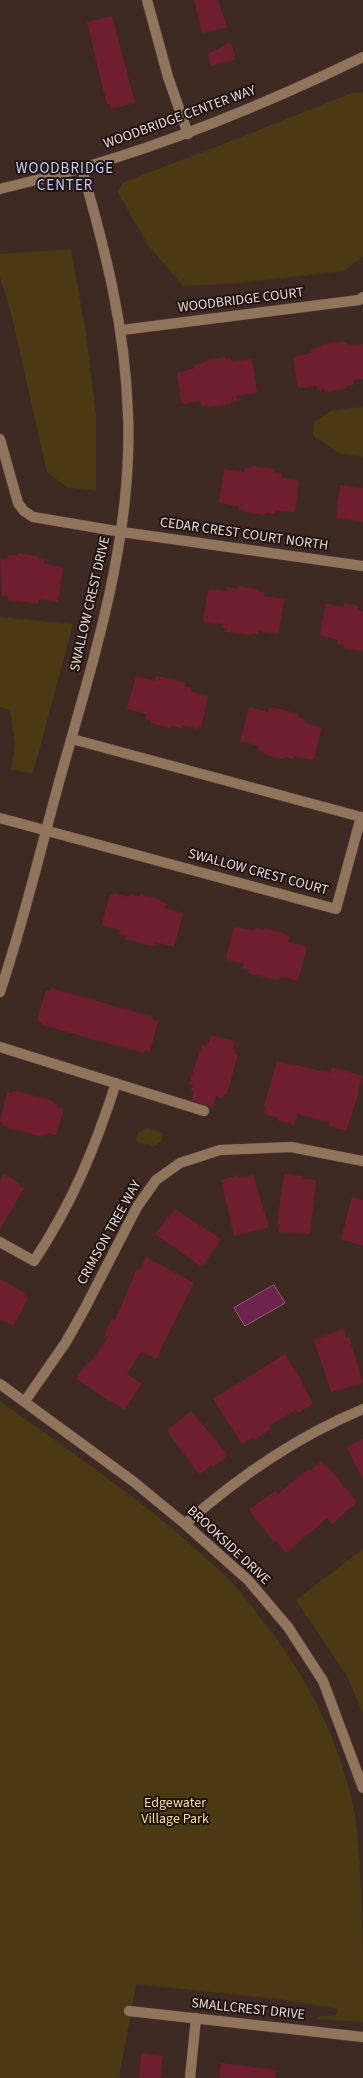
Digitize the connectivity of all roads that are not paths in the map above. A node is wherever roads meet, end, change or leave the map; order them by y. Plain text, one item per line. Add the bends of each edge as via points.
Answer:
1 (147, 0) edge
2 (363, 57) edge
3 (188, 134) junction
4 (82, 168) junction
5 (0, 188) edge
6 (363, 297) edge
7 (122, 330) junction
8 (0, 439) edge
9 (122, 532) junction
10 (363, 566) edge
11 (72, 739) junction
12 (0, 818) edge
13 (46, 830) junction
14 (0, 992) edge
15 (0, 1047) edge
16 (116, 1083) junction
17 (204, 1111) dead end
18 (363, 1161) edge
19 (0, 1242) edge
20 (0, 1384) edge
21 (25, 1401) junction
22 (363, 1409) edge
23 (186, 1524) junction
24 (363, 1788) edge
25 (129, 2011) dead end
26 (196, 2018) junction
27 (363, 2037) edge
28 (190, 2078) edge

1 - 3 street via 168,77
2 - 3 street, WOODBRIDGE CENTER WAY via 292,91
3 - 4 street, WOODBRIDGE CENTER WAY
4 - 5 street, WOODBRIDGE CENTER WAY
4 - 7 street, SWALLOW CREST DRIVE via 107,260
6 - 7 street, WOODBRIDGE COURT via 359,300
7 - 9 street, SWALLOW CREST DRIVE via 128,415 128,458
8 - 9 street, CEDAR CREST COURT NORTH via 18,503 24,511 33,517
9 - 10 street, CEDAR CREST COURT NORTH
9 - 11 street, SWALLOW CREST DRIVE via 113,584
11 - 13 street, SWALLOW CREST DRIVE
11 - 13 street, SWALLOW CREST COURT via 361,817 336,909
12 - 13 street
13 - 14 street, SWALLOW CREST DRIVE
15 - 16 street
16 - 17 street
16 - 19 street via 80,1182 34,1261
18 - 21 street, CRIMSON TREE WAY via 291,1147 220,1150 180,1163 162,1175 137,1207 66,1342
20 - 21 street, BROOKSIDE DRIVE
21 - 23 street, BROOKSIDE DRIVE
22 - 23 street via 323,1426 282,1451 217,1496
23 - 24 street, BROOKSIDE DRIVE via 248,1580 288,1627 323,1681
25 - 26 street, SMALLCREST DRIVE
26 - 27 street, SMALLCREST DRIVE
26 - 28 street

